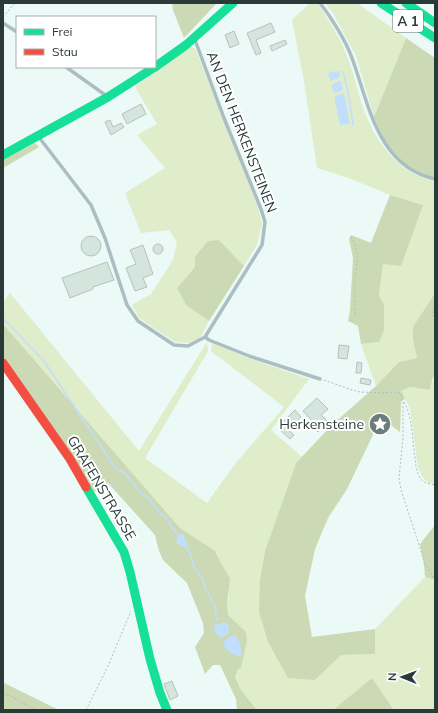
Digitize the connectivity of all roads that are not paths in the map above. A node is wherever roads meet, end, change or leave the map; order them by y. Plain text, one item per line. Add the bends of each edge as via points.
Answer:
1 (233, 3) edge
2 (320, 3) edge
3 (381, 3) edge
4 (406, 3) edge
5 (3, 23) edge
6 (435, 23) edge
7 (16, 31) edge
8 (435, 38) edge
9 (194, 39) junction
10 (156, 66) edge
11 (67, 68) edge
12 (153, 68) edge
13 (108, 97) junction
14 (38, 136) junction
15 (3, 155) edge
16 (435, 179) edge
17 (204, 337) junction
18 (3, 362) edge
19 (320, 379) road end
20 (167, 710) edge

1 - 9 main road
2 - 16 lane via 352,56 371,118 385,144 411,169
3 - 8 main road, A 1
4 - 6 main road, A 1
5 - 7 lane
9 - 10 main road
9 - 17 lane, AN DEN HERKENSTEINEN via 265,222 262,245
11 - 13 lane
12 - 13 main road
13 - 14 main road
14 - 15 main road
14 - 17 lane via 92,205 127,305 138,321 174,345 188,346
17 - 19 lane via 249,356
18 - 20 main road, GRAFENSTRASSE via 70,460 124,552 150,659

